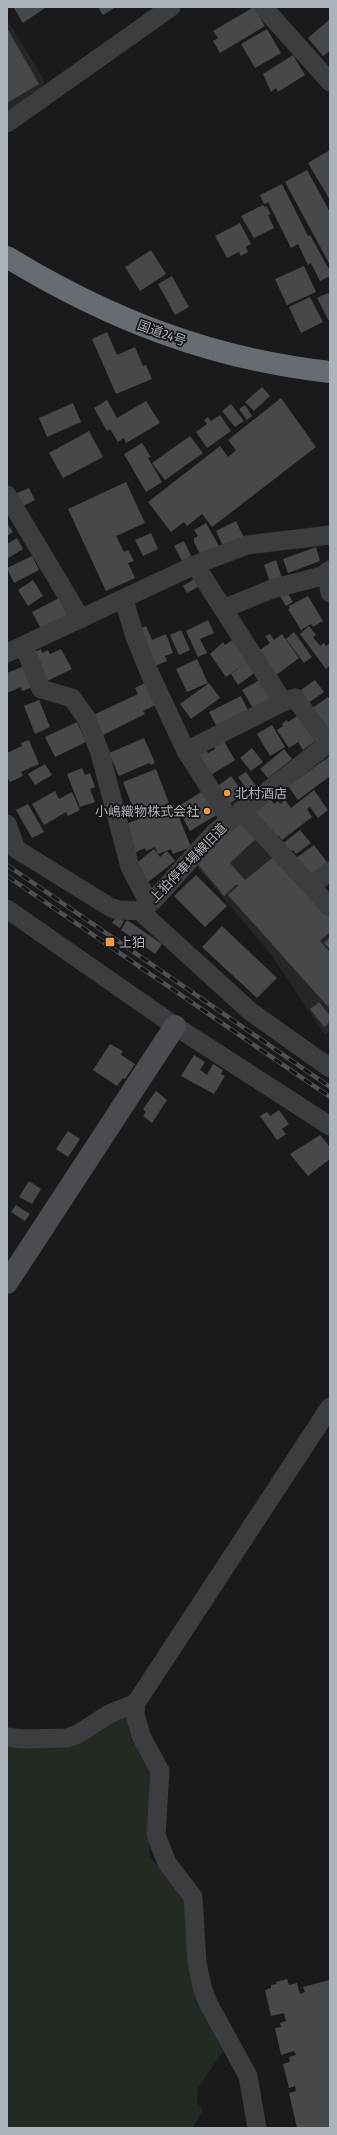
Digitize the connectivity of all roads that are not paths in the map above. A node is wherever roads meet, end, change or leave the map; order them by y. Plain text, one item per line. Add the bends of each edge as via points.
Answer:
1 (171, 7) edge
2 (263, 7) edge
3 (330, 82) edge
4 (7, 123) edge
5 (7, 257) edge
6 (330, 372) edge
7 (7, 495) edge
8 (330, 535) edge
9 (195, 565) junction
10 (329, 571) edge
11 (330, 593) edge
12 (124, 600) junction
13 (223, 609) junction
14 (81, 619) junction
15 (15, 650) edge
16 (283, 702) junction
17 (329, 743) edge
18 (186, 751) junction
19 (235, 815) junction
20 (7, 824) edge
21 (330, 871) edge
22 (311, 886) junction
23 (145, 907) junction
24 (330, 907) edge
25 (7, 909) edge
26 (175, 1026) junction
27 (330, 1068) edge
28 (330, 1126) edge
29 (7, 1283) edge
30 (330, 1407) edge
31 (136, 1703) junction
32 (7, 1737) edge
33 (257, 2128) edge

1 - 4 street
2 - 3 street
5 - 6 highway, 国道24号 via 87,303 173,338 236,356
7 - 14 street
8 - 9 street via 247,545
9 - 12 street
9 - 13 street
10 - 11 street
10 - 13 street via 322,576 266,591
12 - 14 street
12 - 18 street via 150,674
13 - 16 street
14 - 15 street
15 - 23 street via 41,689 72,698 87,718 100,753 130,867
16 - 17 street via 295,698
16 - 18 street
17 - 19 street, 上狛停車場線旧道
18 - 19 street
19 - 22 street
19 - 23 street, 上狛停車場線旧道 via 214,833
20 - 23 street via 16,849 110,907 118,910
21 - 22 street
22 - 24 street
23 - 27 street via 251,1012
25 - 26 street
26 - 28 street
26 - 29 street
30 - 31 street
31 - 32 street via 109,1714 67,1738
31 - 33 street via 135,1714 141,1736 160,1771 156,1835 167,1863 193,1897 197,1963 202,1987 208,2003 248,2076

